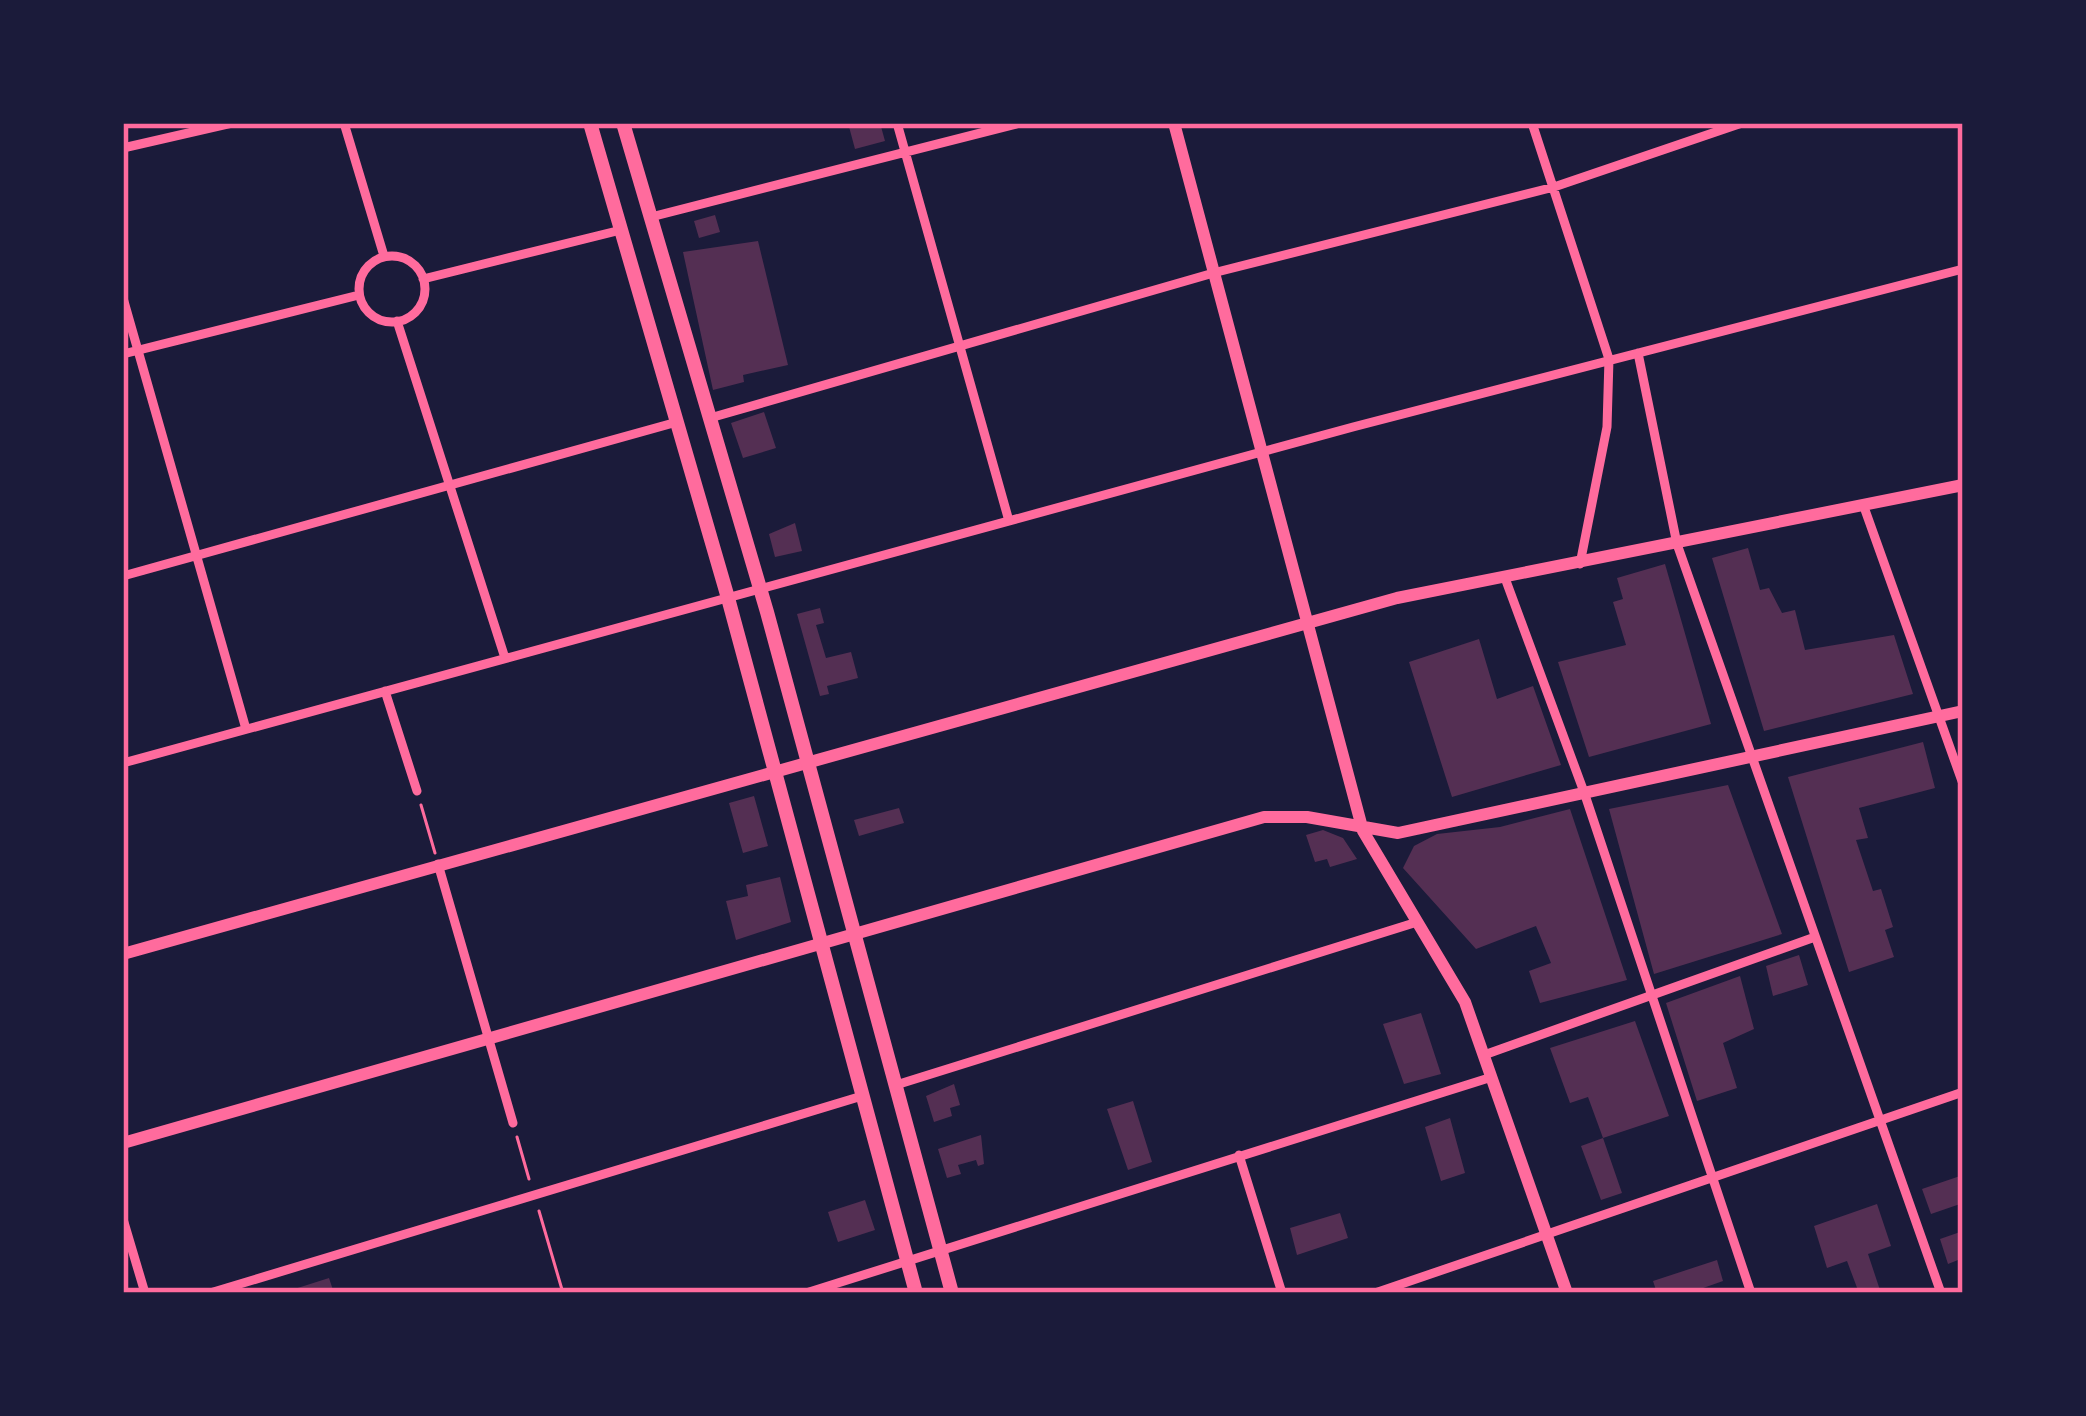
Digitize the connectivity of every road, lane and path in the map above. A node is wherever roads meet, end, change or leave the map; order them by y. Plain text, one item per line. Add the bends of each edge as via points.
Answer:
1 (232, 123) edge
2 (344, 123) edge
3 (590, 123) edge
4 (623, 123) edge
5 (897, 123) edge
6 (1020, 123) edge
7 (1174, 123) edge
8 (1532, 123) edge
9 (1742, 123) edge
10 (123, 148) edge
11 (905, 152) junction
12 (1554, 187) junction
13 (651, 217) junction
14 (621, 230) junction
15 (384, 256) junction
16 (1963, 269) edge
17 (1217, 272) junction
18 (423, 279) junction
19 (359, 295) junction
20 (123, 298) edge
21 (397, 321) junction
22 (960, 346) junction
23 (138, 351) junction
24 (1637, 353) junction
25 (123, 354) edge
26 (1609, 359) junction
27 (710, 418) junction
28 (676, 422) junction
29 (1262, 452) junction
30 (451, 484) junction
31 (1963, 485) edge
32 (1864, 507) junction
33 (1010, 521) junction
34 (1677, 544) junction
35 (196, 555) junction
36 (1580, 564) junction
37 (123, 576) edge
38 (1505, 578) junction
39 (760, 589) junction
40 (728, 598) junction
41 (1305, 622) junction
42 (505, 658) junction
43 (385, 691) junction
44 (1963, 711) edge
45 (1937, 717) junction
46 (246, 729) junction
47 (1752, 758) junction
48 (807, 760) junction
49 (123, 763) edge
50 (774, 769) junction
51 (1963, 784) edge
52 (416, 791) joint
53 (1584, 792) junction
54 (1363, 831) junction
55 (438, 864) junction
56 (1414, 923) junction
57 (855, 933) junction
58 (1815, 937) junction
59 (821, 943) junction
60 (123, 954) edge
61 (1651, 995) junction
62 (488, 1036) junction
63 (1484, 1055) junction
64 (1492, 1077) junction
65 (896, 1085) junction
66 (1963, 1092) edge
67 (862, 1096) junction
68 (1880, 1120) junction
69 (513, 1124) dead end
70 (123, 1143) edge
71 (1239, 1155) junction
72 (1712, 1178) junction
73 (123, 1219) edge
74 (1546, 1234) junction
75 (940, 1248) junction
76 (906, 1259) junction
77 (145, 1293) edge
78 (210, 1293) edge
79 (806, 1293) edge
80 (916, 1293) edge
81 (952, 1293) edge
82 (1282, 1293) edge
83 (1375, 1293) edge
84 (1567, 1293) edge
85 (1751, 1293) edge
86 (1940, 1293) edge

1 - 10 street
2 - 15 street
3 - 14 main road
4 - 13 main road
5 - 11 street
6 - 11 street
7 - 17 street
8 - 12 street
9 - 12 street
11 - 13 street
11 - 22 street
12 - 17 street
12 - 26 street
13 - 27 main road
14 - 18 street
14 - 28 main road
15 - 18 street via 408,260
15 - 19 street via 364,271
16 - 24 street
17 - 22 street
17 - 29 street
18 - 21 street via 420,306
19 - 21 street via 373,316
19 - 23 street
20 - 23 street
21 - 30 street
22 - 27 street
22 - 33 street
23 - 25 street
23 - 35 street
24 - 26 street
24 - 34 street
26 - 29 street
26 - 36 street via 1607,427
27 - 39 main road
28 - 30 street
28 - 40 main road
29 - 33 street
29 - 41 street
30 - 35 street
30 - 42 street
31 - 32 street
32 - 34 street
32 - 45 street
33 - 39 street
34 - 36 street
34 - 47 street
35 - 37 street
35 - 46 street
36 - 38 street
38 - 41 street
38 - 53 street
39 - 40 street
39 - 48 main road
40 - 42 street
40 - 50 main road
41 - 48 street
41 - 54 street
42 - 43 street
43 - 46 street
43 - 52 street
44 - 45 street
45 - 47 street
45 - 51 street
46 - 49 street
47 - 53 street
47 - 58 street
48 - 50 street
48 - 57 main road
50 - 55 street
50 - 59 main road
52 - 55 path
53 - 54 street via 1427,828
53 - 61 street
54 - 56 street
54 - 57 street via 1307,817 1264,817
55 - 60 street
55 - 62 street
56 - 63 street via 1455,981
56 - 65 street
57 - 59 street
57 - 65 main road
58 - 61 street
58 - 68 street
59 - 62 street
59 - 67 main road
61 - 63 street
61 - 72 street
62 - 69 street
62 - 70 street
63 - 64 street
64 - 71 street
64 - 74 street
65 - 75 main road
66 - 68 street
67 - 76 main road
67 - 78 street
68 - 72 street
68 - 86 street
71 - 75 street
71 - 82 street
72 - 74 street
72 - 85 street
73 - 77 street
74 - 83 street
74 - 84 street
75 - 76 street
75 - 81 main road
76 - 79 street
76 - 80 main road

